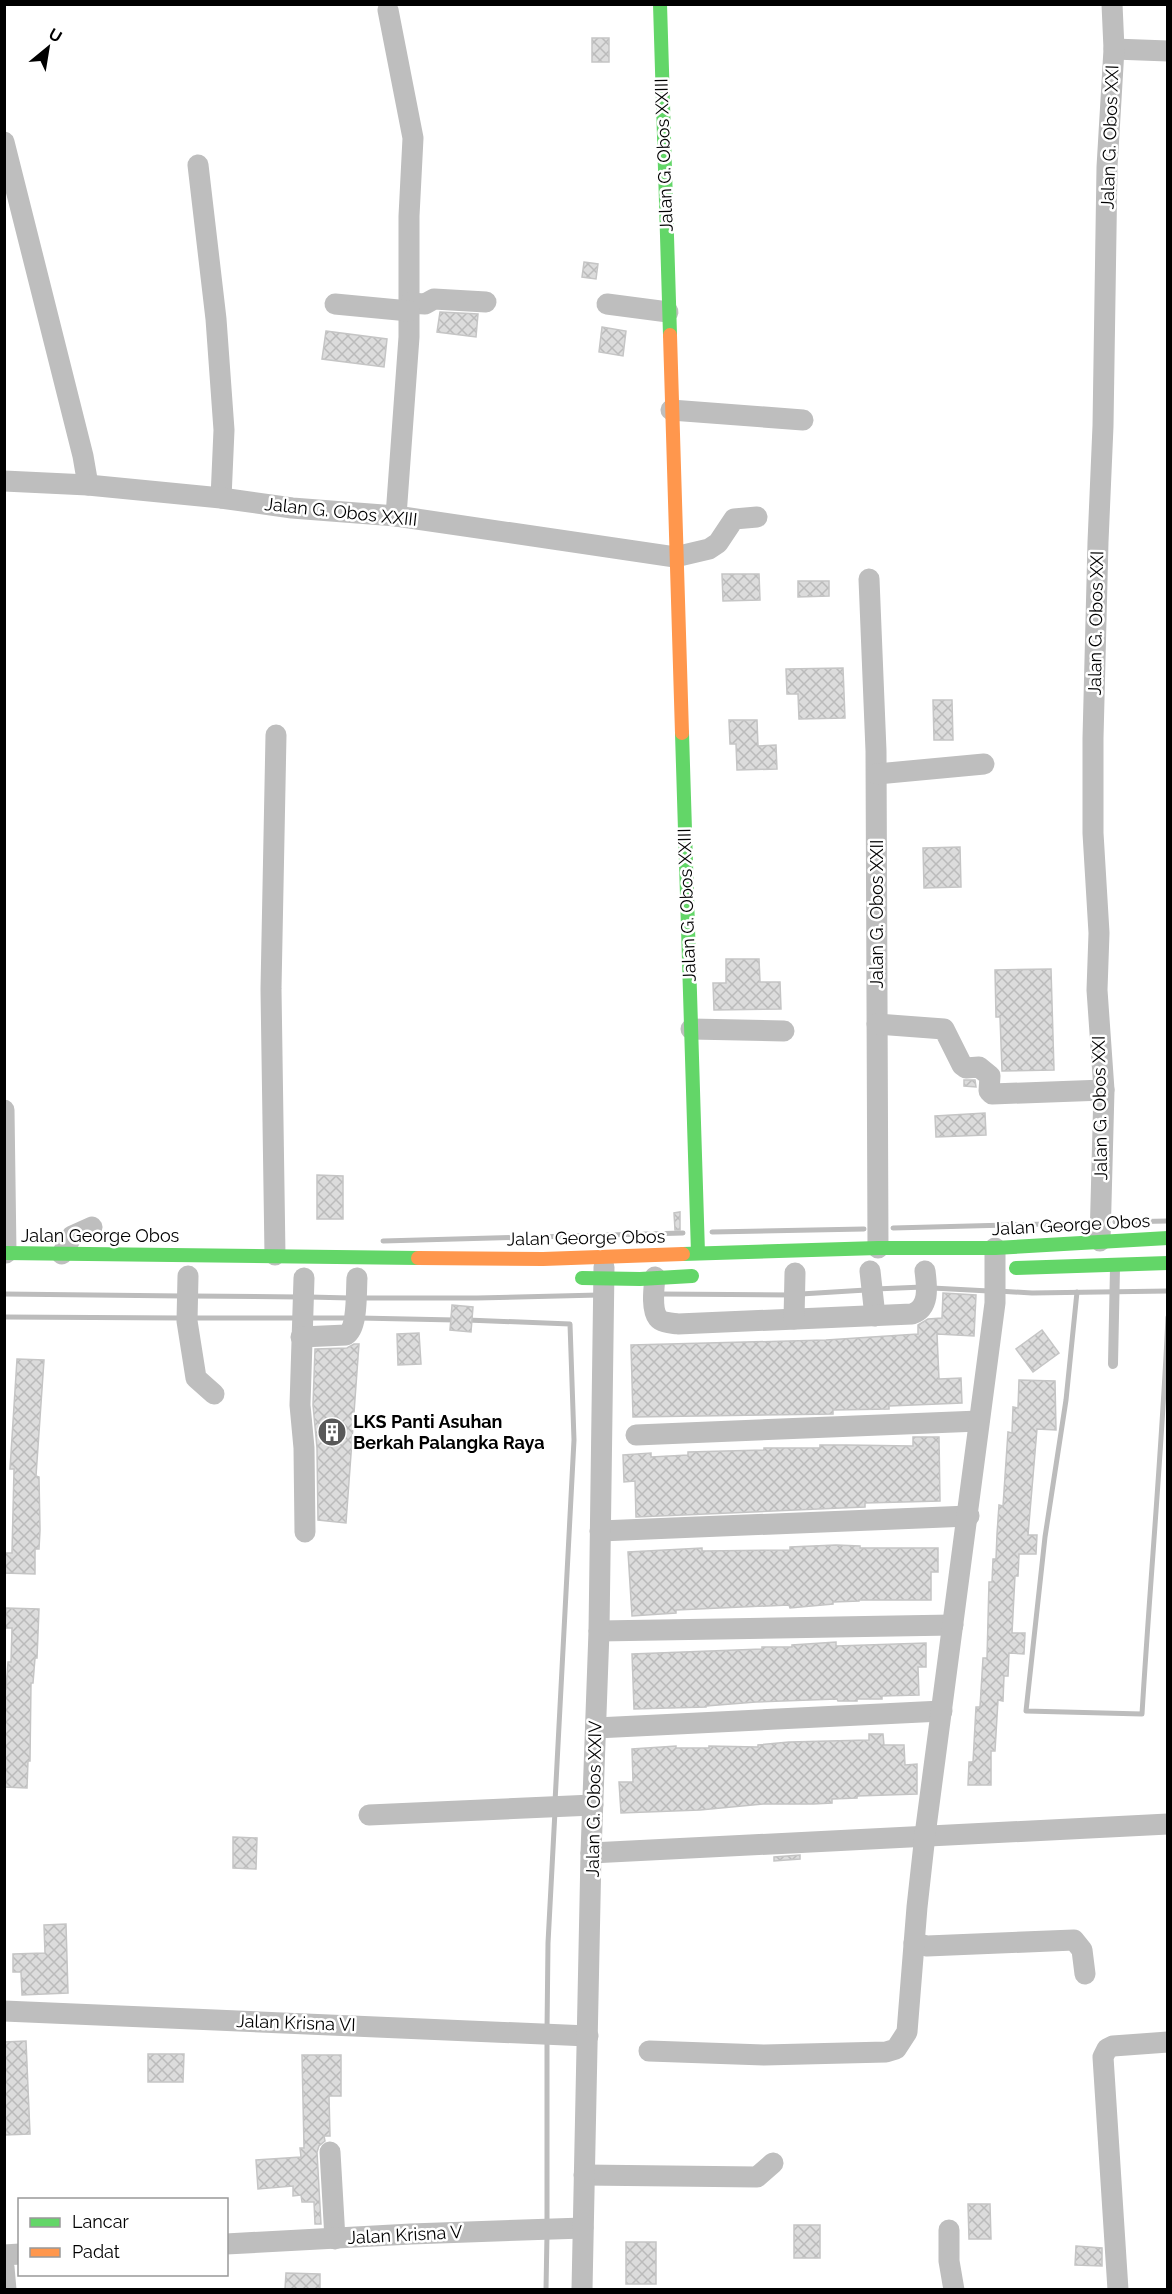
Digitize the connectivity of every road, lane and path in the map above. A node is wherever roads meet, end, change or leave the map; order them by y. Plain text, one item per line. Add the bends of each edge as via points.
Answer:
1 (660, 4) edge
2 (1112, 4) edge
3 (388, 10) dead end
4 (1114, 49) junction
5 (1167, 51) edge
6 (4, 142) edge
7 (198, 165) dead end
8 (486, 302) dead end
9 (335, 304) dead end
10 (607, 304) dead end
11 (409, 307) junction
12 (668, 312) junction
13 (671, 410) junction
14 (802, 420) dead end
15 (4, 481) edge
16 (88, 485) junction
17 (221, 498) junction
18 (396, 516) junction
19 (757, 517) dead end
20 (675, 557) junction
21 (869, 579) dead end
22 (276, 735) dead end
23 (984, 764) dead end
24 (877, 774) junction
25 (878, 1024) junction
26 (691, 1029) junction
27 (784, 1031) dead end
28 (1104, 1090) junction
29 (4, 1110) edge
30 (92, 1227) dead end
31 (1167, 1238) edge
32 (1100, 1241) junction
33 (878, 1248) junction
34 (994, 1248) junction
35 (5, 1253) edge
36 (698, 1253) junction
37 (62, 1254) junction
38 (275, 1255) junction
39 (603, 1256) junction
40 (1167, 1263) edge
41 (1116, 1265) junction
42 (992, 1274) junction
43 (702, 1276) dead end
44 (570, 1278) dead end
45 (926, 1278) dead end
46 (187, 1284) dead end
47 (304, 1286) dead end
48 (356, 1287) dead end
49 (655, 1289) junction
50 (605, 1291) junction
51 (302, 1337) junction
52 (1113, 1364) dead end
53 (214, 1394) dead end
54 (979, 1421) junction
55 (636, 1435) dead end
56 (969, 1516) junction
57 (600, 1531) junction
58 (304, 1532) dead end
59 (953, 1625) junction
60 (599, 1631) junction
61 (942, 1711) junction
62 (596, 1728) junction
63 (593, 1805) junction
64 (369, 1815) dead end
65 (1167, 1824) edge
66 (925, 1835) junction
67 (591, 1853) junction
68 (914, 1943) junction
69 (1085, 1974) dead end
70 (4, 2011) edge
71 (588, 2036) junction
72 (1167, 2042) edge
73 (649, 2051) dead end
74 (330, 2152) dead end
75 (774, 2163) dead end
76 (584, 2175) junction
77 (583, 2228) junction
78 (949, 2230) dead end
79 (334, 2239) junction
80 (228, 2244) edge
81 (4, 2267) edge
82 (6, 2289) edge
83 (582, 2289) edge
84 (954, 2289) edge
85 (1118, 2289) edge

1 - 12 main road, Jalan G. Obos XXIII
2 - 4 street, Jalan G. Obos XXI
3 - 11 street via 413,138
4 - 5 street
4 - 28 street, Jalan G. Obos XXI via 1107,167 1093,738 1097,990
6 - 16 street
7 - 17 street via 224,430
8 - 11 street via 434,299
9 - 11 street
10 - 12 street
11 - 18 street
12 - 13 main road, Jalan G. Obos XXIII
13 - 14 street
13 - 20 main road, Jalan G. Obos XXIII
15 - 16 street, Jalan G. Obos XXIII
16 - 17 street, Jalan G. Obos XXIII
17 - 18 street, Jalan G. Obos XXIII
18 - 20 street, Jalan G. Obos XXIII
19 - 20 street via 734,519 718,543 709,549
20 - 26 main road, Jalan G. Obos XXIII
21 - 24 street, Jalan G. Obos XXII
22 - 38 street via 271,989
23 - 24 street
24 - 25 street, Jalan G. Obos XXII
25 - 28 street via 944,1029 962,1065 979,1067 990,1076 992,1094
25 - 33 street, Jalan G. Obos XXII
26 - 27 street
26 - 36 main road, Jalan G. Obos XXIII
28 - 32 street, Jalan G. Obos XXI
29 - 35 street
30 - 37 street via 72,1236
31 - 32 main road, Jalan George Obos
32 - 34 main road, Jalan George Obos
33 - 34 main road, Jalan George Obos
33 - 36 main road, Jalan George Obos
34 - 42 street
35 - 37 main road, Jalan George Obos
36 - 39 main road, Jalan George Obos
37 - 38 main road, Jalan George Obos
38 - 39 main road, Jalan George Obos via 543,1259
39 - 50 street, Jalan G. Obos XXIV
40 - 41 main road
41 - 42 main road
41 - 52 lane
42 - 54 street via 995,1303
43 - 49 main road
44 - 50 main road
45 - 49 street via 924,1305 918,1312 872,1286 795,1288 678,1324 658,1318
46 - 53 street via 187,1322 196,1378
47 - 51 street
48 - 51 street via 352,1329 346,1335
49 - 50 main road
50 - 57 street, Jalan G. Obos XXIV
51 - 58 street
54 - 55 street
54 - 56 street
56 - 57 street
56 - 59 street
57 - 60 street, Jalan G. Obos XXIV
59 - 60 street
59 - 61 street
60 - 62 street, Jalan G. Obos XXIV
61 - 62 street
61 - 66 street
62 - 63 street, Jalan G. Obos XXIV
63 - 64 street
63 - 67 street, Jalan G. Obos XXIV
65 - 66 street
66 - 67 street
66 - 68 street
67 - 71 street, Jalan G. Obos XXIV
68 - 69 street via 927,1946 1074,1940 1082,1950
68 - 73 street via 907,2032 896,2049 764,2055
70 - 71 street, Jalan Krisna VI
71 - 76 street, Jalan G. Obos XXIV
72 - 85 street via 1113,2046 1102,2056
74 - 79 street
75 - 76 street via 757,2177
76 - 77 street, Jalan G. Obos XXIV
77 - 79 street, Jalan Krisna V
77 - 83 street, Jalan G. Obos XXIV
78 - 84 street
79 - 80 street, Jalan Krisna V
81 - 82 street

